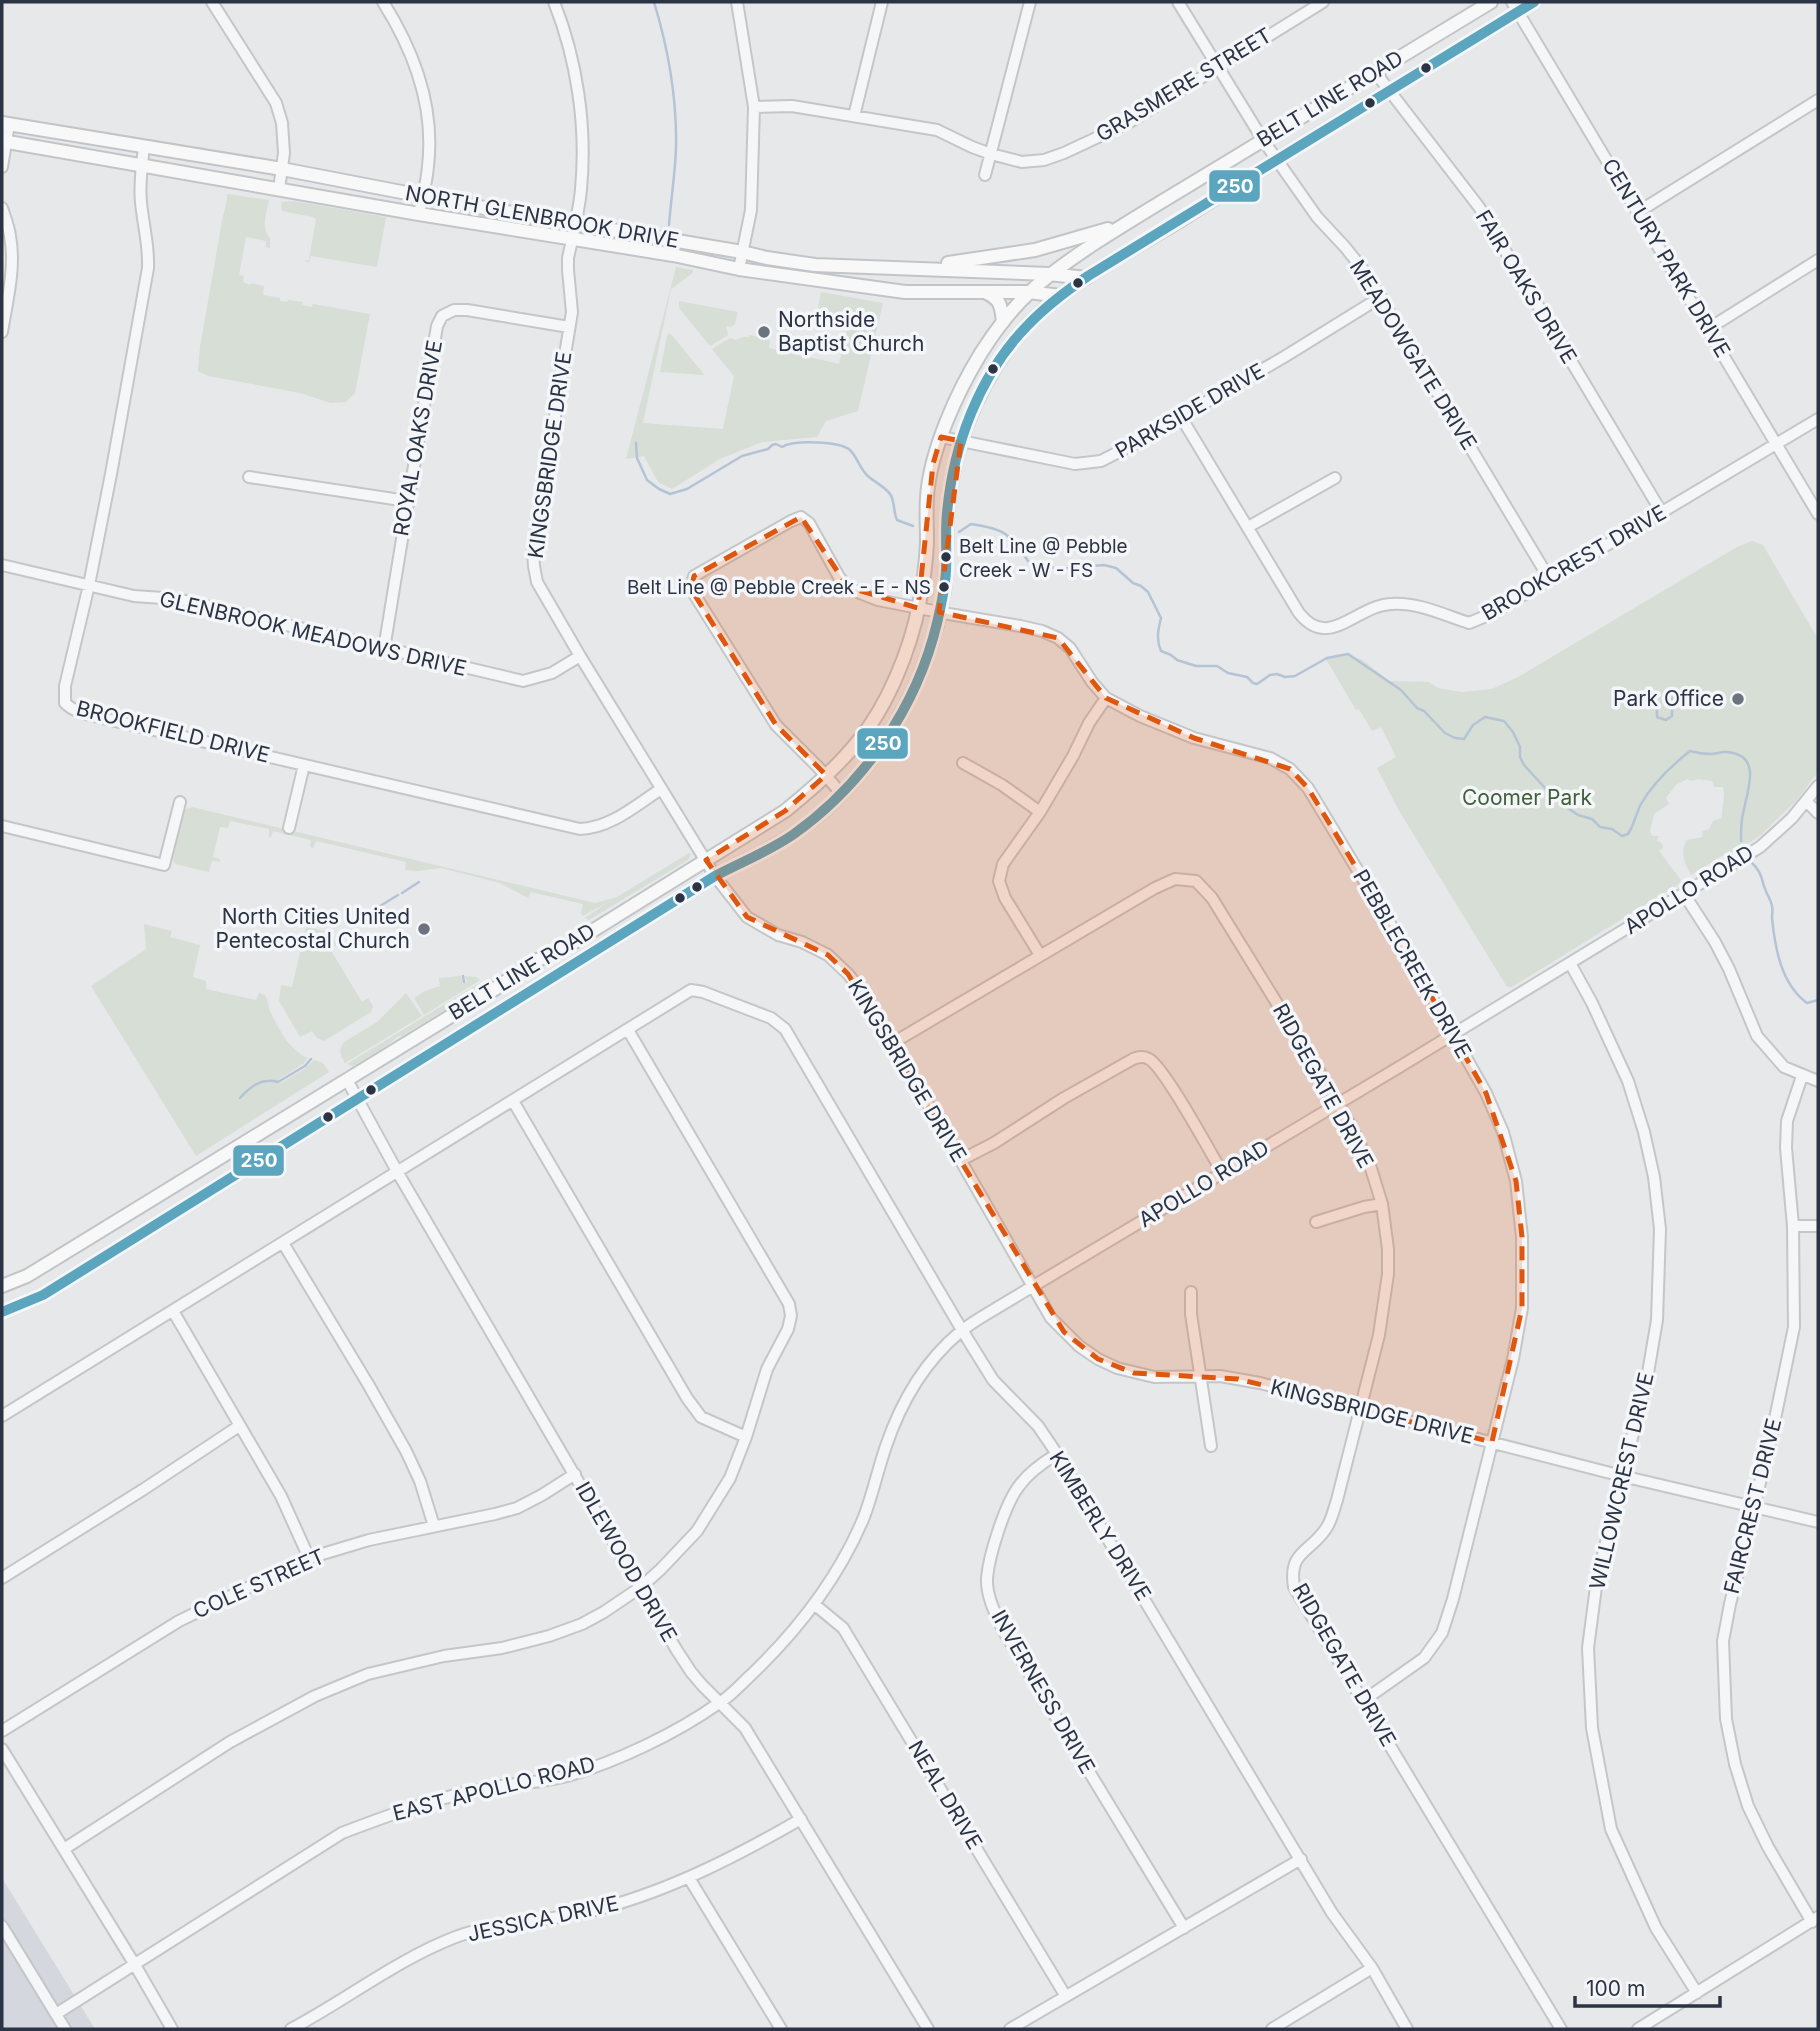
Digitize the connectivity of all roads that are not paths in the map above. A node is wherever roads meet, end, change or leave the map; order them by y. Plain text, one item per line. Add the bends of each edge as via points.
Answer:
1 (212, 2) edge
2 (383, 2) edge
3 (554, 2) edge
4 (737, 2) edge
5 (883, 2) edge
6 (1030, 2) edge
7 (1178, 2) edge
8 (1323, 2) edge
9 (1491, 2) edge
10 (1534, 2) edge
11 (1515, 7) edge
12 (1217, 66) junction
13 (1375, 72) junction
14 (1389, 91) junction
15 (1818, 100) edge
16 (754, 107) junction
17 (854, 116) junction
18 (5, 124) edge
19 (1263, 140) junction
20 (4, 141) edge
21 (144, 147) junction
22 (991, 154) junction
23 (1277, 158) junction
24 (142, 165) junction
25 (2, 167) edge
26 (282, 169) junction
27 (985, 175) dead end
28 (279, 189) junction
29 (422, 196) junction
30 (2, 208) edge
31 (1639, 212) junction
32 (419, 214) junction
33 (575, 223) junction
34 (1122, 226) junction
35 (572, 239) junction
36 (742, 252) junction
37 (1818, 260) edge
38 (911, 268) junction
39 (738, 269) junction
40 (1049, 274) junction
41 (1086, 278) junction
42 (985, 292) junction
43 (1029, 292) junction
44 (1060, 296) junction
45 (1381, 297) junction
46 (1003, 323) junction
47 (569, 327) junction
48 (1708, 329) junction
49 (2, 332) edge
50 (1181, 417) junction
51 (1818, 419) edge
52 (941, 437) junction
53 (961, 441) junction
54 (1777, 445) junction
55 (249, 477) dead end
56 (1335, 478) dead end
57 (407, 501) junction
58 (1662, 513) junction
59 (1818, 514) edge
60 (1248, 527) junction
61 (2, 565) edge
62 (1550, 580) junction
63 (89, 585) junction
64 (918, 608) junction
65 (939, 612) junction
66 (384, 649) junction
67 (580, 656) junction
68 (1106, 698) junction
69 (963, 763) dead end
70 (304, 765) junction
71 (826, 775) junction
72 (1818, 786) edge
73 (661, 789) junction
74 (841, 793) junction
75 (1807, 802) junction
76 (180, 803) dead end
77 (1040, 812) junction
78 (1818, 813) edge
79 (2, 826) edge
80 (289, 828) dead end
81 (706, 860) junction
82 (715, 876) junction
83 (1684, 894) junction
84 (1040, 955) junction
85 (1570, 963) junction
86 (495, 989) junction
87 (506, 1007) junction
88 (628, 1030) junction
89 (1453, 1035) junction
90 (891, 1044) junction
91 (1802, 1076) junction
92 (347, 1080) junction
93 (1818, 1081) edge
94 (358, 1097) junction
95 (513, 1101) junction
96 (1339, 1104) junction
97 (961, 1160) junction
98 (1222, 1172) junction
99 (398, 1173) junction
100 (1382, 1204) junction
101 (1316, 1222) dead end
102 (1793, 1226) junction
103 (1818, 1226) edge
104 (283, 1243) junction
105 (2, 1286) edge
106 (1033, 1286) junction
107 (1191, 1293) dead end
108 (173, 1311) junction
109 (2, 1312) edge
110 (962, 1330) junction
111 (1201, 1376) junction
112 (1360, 1409) junction
113 (2, 1416) edge
114 (239, 1426) junction
115 (746, 1437) junction
116 (1492, 1441) junction
117 (1211, 1446) dead end
118 (1057, 1454) junction
119 (575, 1474) junction
120 (1622, 1476) junction
121 (1755, 1507) junction
122 (1818, 1522) edge
123 (434, 1526) junction
124 (309, 1558) junction
125 (2, 1578) edge
126 (641, 1587) junction
127 (814, 1604) junction
128 (1363, 1700) junction
129 (721, 1703) junction
130 (2, 1731) edge
131 (2, 1749) edge
132 (801, 1819) junction
133 (64, 1849) junction
134 (1301, 1859) junction
135 (689, 1878) junction
136 (1815, 1920) edge
137 (2, 1926) edge
138 (1184, 1928) junction
139 (135, 1965) junction
140 (1372, 1968) junction
141 (1697, 1993) junction
142 (1065, 1995) junction
143 (56, 2014) junction
144 (65, 2029) edge
145 (172, 2029) edge
146 (292, 2029) edge
147 (781, 2029) edge
148 (928, 2029) edge
149 (1010, 2029) edge
150 (1272, 2029) edge
151 (1407, 2029) edge
152 (1561, 2029) edge
153 (1638, 2029) edge

1 - 26 street via 276,103 282,123
2 - 29 street via 403,37 425,97 429,148
3 - 33 street, KINGSBRIDGE DRIVE via 565,30 580,105 582,187
4 - 16 street
5 - 17 street
6 - 22 street
7 - 12 street, MEADOWGATE DRIVE
8 - 12 street, GRASMERE STREET
9 - 13 main road, BELT LINE ROAD
10 - 11 main road, BELT LINE ROAD
11 - 14 main road, BELT LINE ROAD
11 - 31 street, CENTURY PARK DRIVE
12 - 19 street, MEADOWGATE DRIVE
12 - 22 street, GRASMERE STREET via 1128,123 1064,153 1022,162
13 - 14 street, FAIR OAKS DRIVE
13 - 19 main road, BELT LINE ROAD
14 - 23 main road, BELT LINE ROAD
14 - 58 street, FAIR OAKS DRIVE via 1479,207
15 - 31 street
16 - 17 street, GRASMERE STREET via 792,106
16 - 36 street via 751,210
17 - 22 street, GRASMERE STREET via 937,130
18 - 20 street
18 - 21 main road, NORTH GLENBROOK DRIVE
19 - 23 street, MEADOWGATE DRIVE
19 - 34 main road, BELT LINE ROAD
20 - 24 main road, NORTH GLENBROOK DRIVE
20 - 25 street
21 - 24 street, BROOKFIELD DRIVE
21 - 26 main road, NORTH GLENBROOK DRIVE
22 - 27 street
23 - 41 main road, BELT LINE ROAD
23 - 45 street, MEADOWGATE DRIVE
24 - 28 main road, NORTH GLENBROOK DRIVE
24 - 63 street, BROOKFIELD DRIVE via 148,268
26 - 28 street
26 - 29 main road, NORTH GLENBROOK DRIVE
28 - 32 main road, NORTH GLENBROOK DRIVE
29 - 32 street
29 - 33 main road, NORTH GLENBROOK DRIVE
30 - 49 street via 12,264
31 - 48 street, CENTURY PARK DRIVE
32 - 35 main road, NORTH GLENBROOK DRIVE
33 - 35 street, KINGSBRIDGE DRIVE
33 - 36 main road, NORTH GLENBROOK DRIVE
34 - 38 main road via 1035,250
34 - 40 main road, BELT LINE ROAD
35 - 39 main road, NORTH GLENBROOK DRIVE
35 - 47 street, KINGSBRIDGE DRIVE
36 - 38 main road, NORTH GLENBROOK DRIVE via 815,265
36 - 39 street
37 - 48 street
38 - 40 main road, NORTH GLENBROOK DRIVE
39 - 42 main road, NORTH GLENBROOK DRIVE via 905,292
40 - 41 main road, NORTH GLENBROOK DRIVE
40 - 43 main road, BELT LINE ROAD
41 - 44 main road, BELT LINE ROAD
42 - 43 main road, NORTH GLENBROOK DRIVE
42 - 46 main road via 1002,308
43 - 44 main road, NORTH GLENBROOK DRIVE
43 - 46 main road, BELT LINE ROAD
44 - 53 main road, BELT LINE ROAD via 1007,349
45 - 50 street, PARKSIDE DRIVE
45 - 62 street, MEADOWGATE DRIVE
46 - 52 main road, BELT LINE ROAD via 964,382
47 - 57 street, ROYAL OAKS DRIVE via 467,310 442,316
47 - 67 street, KINGSBRIDGE DRIVE via 533,551 537,582
48 - 54 street, CENTURY PARK DRIVE
50 - 53 street, PARKSIDE DRIVE via 1101,461 1088,463
50 - 60 street, BROOKCREST DRIVE
51 - 54 street, BROOKCREST DRIVE
52 - 53 street, PARKSIDE DRIVE
52 - 64 main road, BELT LINE ROAD via 927,494 927,545
53 - 65 main road, BELT LINE ROAD via 947,513
54 - 58 street, BROOKCREST DRIVE
54 - 59 street, CENTURY PARK DRIVE
55 - 57 street
56 - 60 street
57 - 66 street, ROYAL OAKS DRIVE
58 - 62 street, BROOKCREST DRIVE
60 - 62 street, BROOKCREST DRIVE via 1299,613 1307,623 1325,630 1388,604 1427,608 1469,624
61 - 63 street, GLENBROOK MEADOWS DRIVE
63 - 66 street, GLENBROOK MEADOWS DRIVE via 134,596 177,599
63 - 70 street, BROOKFIELD DRIVE via 65,686 65,703 71,709
64 - 65 street, PEBBLECREEK DRIVE
64 - 71 main road, BELT LINE ROAD via 876,717
64 - 71 street, PEBBLECREEK DRIVE via 878,600 848,587 810,523 801,517 694,576 691,589 776,725
65 - 68 street, PEBBLECREEK DRIVE via 1020,626 1058,638
65 - 74 main road, BELT LINE ROAD via 904,711 874,757
66 - 67 street, GLENBROOK MEADOWS DRIVE via 523,681 552,673
67 - 73 street, KINGSBRIDGE DRIVE
68 - 77 street
68 - 89 street, PEBBLECREEK DRIVE via 1194,738 1270,758 1290,769 1308,788
69 - 77 street
70 - 73 street, BROOKFIELD DRIVE via 580,829 613,820
70 - 80 street
71 - 74 street
71 - 81 main road, BELT LINE ROAD via 785,811
72 - 75 street, APOLLO ROAD
73 - 81 street, KINGSBRIDGE DRIVE
74 - 82 main road, BELT LINE ROAD via 793,834
75 - 78 street
75 - 83 street, APOLLO ROAD via 1760,847
76 - 79 street via 164,865
77 - 84 street via 1003,864 999,881
81 - 82 street, KINGSBRIDGE DRIVE
81 - 86 main road, BELT LINE ROAD
82 - 87 main road, BELT LINE ROAD
82 - 90 street, KINGSBRIDGE DRIVE via 747,917 828,955 848,974
83 - 85 street, APOLLO ROAD
83 - 91 street via 1729,969 1757,1036 1784,1068
84 - 90 street, RIDGEGATE DRIVE
84 - 96 street, RIDGEGATE DRIVE via 1155,888 1175,879 1196,881 1212,898
85 - 89 street, APOLLO ROAD
85 - 120 street, WILLOWCREST DRIVE via 1628,1081 1647,1143 1660,1229 1657,1320
86 - 87 main road
86 - 92 main road, BELT LINE ROAD
87 - 94 main road, BELT LINE ROAD
88 - 95 street
88 - 110 street, KIMBERLY DRIVE via 691,990 771,1018 785,1029
88 - 115 street via 789,1304 788,1329 767,1369
89 - 96 street, APOLLO ROAD
89 - 116 street, PEBBLECREEK DRIVE via 1503,1132 1521,1212 1522,1308
90 - 97 street, KINGSBRIDGE DRIVE
91 - 93 street
91 - 102 street, FAIRCREST DRIVE via 1787,1121
92 - 94 street, IDLEWOOD DRIVE
92 - 105 main road, BELT LINE ROAD via 27,1276
94 - 99 street, IDLEWOOD DRIVE
94 - 109 main road, BELT LINE ROAD via 43,1295
95 - 99 street
95 - 115 street via 687,1398 701,1417
96 - 98 street, APOLLO ROAD
96 - 100 street, RIDGEGATE DRIVE via 1369,1162
97 - 98 street via 1140,1057 1151,1060 1168,1082
97 - 106 street, KINGSBRIDGE DRIVE
98 - 106 street, APOLLO ROAD
99 - 104 street
99 - 119 street, IDLEWOOD DRIVE
100 - 101 street
100 - 112 street, RIDGEGATE DRIVE via 1388,1274 1379,1335
102 - 103 street
102 - 121 street, FAIRCREST DRIVE via 1794,1327
104 - 108 street
104 - 123 street via 406,1451
106 - 110 street, APOLLO ROAD
106 - 111 street, KINGSBRIDGE DRIVE via 1051,1318 1098,1359 1154,1377
107 - 111 street
108 - 113 street
108 - 114 street
110 - 118 street, KIMBERLY DRIVE via 993,1380 1038,1426
110 - 127 street, APOLLO ROAD via 936,1356 902,1405 863,1518
111 - 112 street, KINGSBRIDGE DRIVE via 1238,1379
111 - 117 street
112 - 116 street, KINGSBRIDGE DRIVE
112 - 128 street, RIDGEGATE DRIVE via 1328,1526 1297,1557 1292,1573 1294,1587
114 - 124 street via 281,1496
114 - 125 street
115 - 126 street via 730,1478 702,1523
116 - 120 street, KINGSBRIDGE DRIVE
116 - 128 street, PEBBLECREEK DRIVE via 1442,1633 1424,1658
118 - 134 street, KIMBERLY DRIVE
118 - 138 street, INVERNESS DRIVE via 1018,1486 1007,1509 987,1580 992,1607
119 - 123 street, COLE STREET via 517,1508
119 - 126 street, IDLEWOOD DRIVE
120 - 121 street, KINGSBRIDGE DRIVE
120 - 141 street, WILLOWCREST DRIVE via 1597,1579 1588,1648 1592,1728 1611,1829 1656,1928
121 - 122 street, KINGSBRIDGE DRIVE
121 - 136 street, FAIRCREST DRIVE via 1723,1641 1726,1719 1748,1806 1768,1847
123 - 124 street, COLE STREET
124 - 130 street, COLE STREET via 179,1621
126 - 129 street, IDLEWOOD DRIVE via 691,1672
126 - 133 street via 582,1624 549,1636 368,1674 315,1696 230,1742
127 - 129 street, APOLLO ROAD via 772,1654
127 - 142 street, NEAL DRIVE via 843,1628
128 - 152 street, RIDGEGATE DRIVE
129 - 132 street, IDLEWOOD DRIVE via 745,1728
129 - 139 street, EAST APOLLO ROAD via 622,1755 566,1776 457,1795 342,1833
131 - 133 street
132 - 135 street, JESSICA DRIVE
132 - 148 street, IDLEWOOD DRIVE
133 - 139 street
134 - 138 street
134 - 140 street, KIMBERLY DRIVE
135 - 146 street, JESSICA DRIVE via 582,1913 453,1938 396,1965
135 - 147 street
136 - 141 street
137 - 143 street
138 - 142 street
139 - 143 street, EAST APOLLO ROAD
139 - 145 street
140 - 150 street
140 - 151 street, KIMBERLY DRIVE
141 - 153 street
142 - 149 street
143 - 144 street

